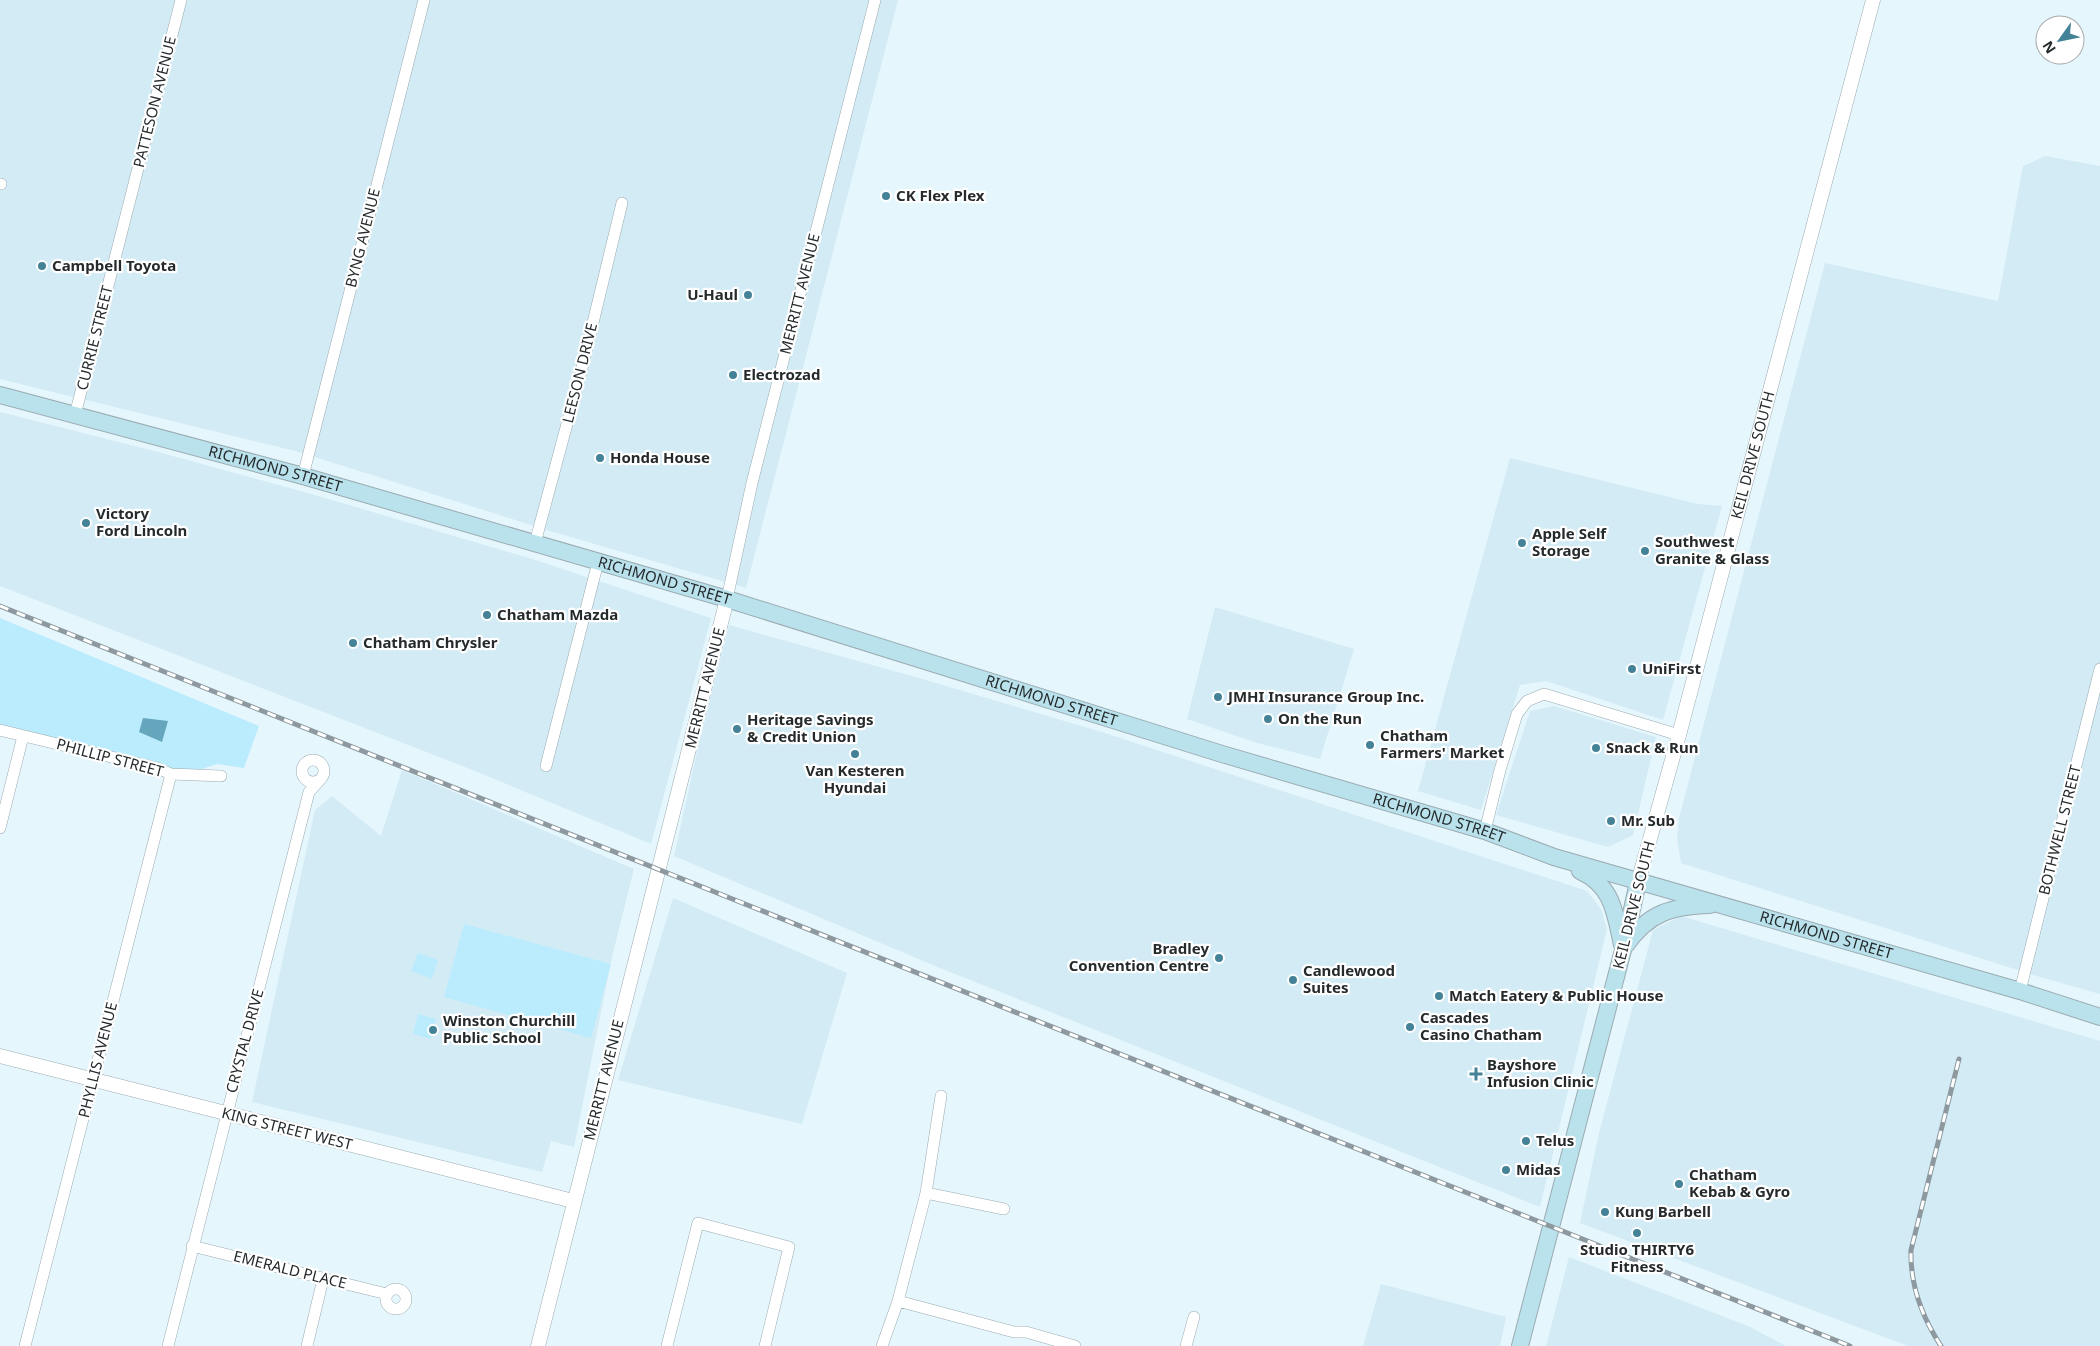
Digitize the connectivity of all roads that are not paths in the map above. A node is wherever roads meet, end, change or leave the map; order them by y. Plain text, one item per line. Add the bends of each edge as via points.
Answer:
1 (181, 0) edge
2 (424, 0) edge
3 (875, 0) edge
4 (1873, 0) edge
5 (128, 203) joint
6 (622, 203) dead end
7 (0, 395) edge
8 (76, 415) junction
9 (303, 476) junction
10 (535, 543) junction
11 (598, 562) junction
12 (728, 599) junction
13 (2100, 669) edge
14 (0, 730) edge
15 (1679, 735) junction
16 (23, 736) junction
17 (546, 766) dead end
18 (171, 774) junction
19 (221, 776) dead end
20 (303, 777) junction
21 (319, 781) junction
22 (308, 795) junction
23 (0, 828) edge
24 (1485, 831) junction
25 (1554, 857) junction
26 (1638, 882) junction
27 (1727, 905) junction
28 (1622, 950) junction
29 (2020, 991) junction
30 (2100, 1017) edge
31 (0, 1056) edge
32 (94, 1079) junction
33 (941, 1096) dead end
34 (226, 1114) junction
35 (926, 1193) junction
36 (574, 1201) junction
37 (1004, 1209) dead end
38 (192, 1246) junction
39 (323, 1279) junction
40 (387, 1294) dead end
41 (898, 1301) junction
42 (1194, 1317) dead end
43 (1041, 1342) edge
44 (25, 1346) edge
45 (168, 1346) edge
46 (307, 1346) edge
47 (538, 1346) edge
48 (667, 1346) edge
49 (765, 1346) edge
50 (882, 1346) edge
51 (1075, 1346) edge
52 (1186, 1346) edge
53 (1520, 1346) edge

1 - 5 street, PATTESON AVENUE
2 - 9 street, BYNG AVENUE
3 - 12 street, MERRITT AVENUE via 752,483
4 - 15 street, KEIL DRIVE SOUTH
5 - 8 street, CURRIE STREET
6 - 10 street, LEESON DRIVE
7 - 8 main road, RICHMOND STREET
8 - 9 main road, RICHMOND STREET
9 - 10 main road, RICHMOND STREET
10 - 11 main road, RICHMOND STREET
11 - 12 main road, RICHMOND STREET
11 - 17 street
12 - 24 main road, RICHMOND STREET via 1222,754
12 - 36 street, MERRITT AVENUE
13 - 29 street, BOTHWELL STREET
14 - 16 street, PHILLIP STREET
15 - 24 street via 1544,694 1527,701 1516,714
15 - 26 street, KEIL DRIVE SOUTH
16 - 18 street, PHILLIP STREET
16 - 23 street
18 - 19 street, PHILLIP STREET
18 - 32 street, PHYLLIS AVENUE
20 - 21 street via 310,782
20 - 21 street via 305,763 316,760 324,768
20 - 22 street, CRYSTAL DRIVE
21 - 22 street, CRYSTAL DRIVE
22 - 34 street, CRYSTAL DRIVE
24 - 25 main road, RICHMOND STREET
25 - 26 main road, RICHMOND STREET
25 - 28 main road via 1593,877 1610,896
26 - 27 main road, RICHMOND STREET
26 - 28 main road, KEIL DRIVE SOUTH
27 - 28 main road via 1664,911 1638,927
27 - 29 main road, RICHMOND STREET
28 - 53 main road, KEIL DRIVE SOUTH
29 - 30 main road, RICHMOND STREET
31 - 32 street, KING STREET WEST
32 - 34 street, KING STREET WEST
32 - 44 street, PHYLLIS AVENUE
33 - 35 street
34 - 36 street, KING STREET WEST
34 - 38 street, CRYSTAL DRIVE
35 - 37 street
35 - 41 street
36 - 47 street, MERRITT AVENUE
38 - 39 street, EMERALD PLACE
38 - 45 street, CRYSTAL DRIVE
39 - 40 street, EMERALD PLACE
39 - 46 street
41 - 43 street
41 - 50 street
42 - 52 street
43 - 51 street
48 - 49 street via 698,1223 789,1247

